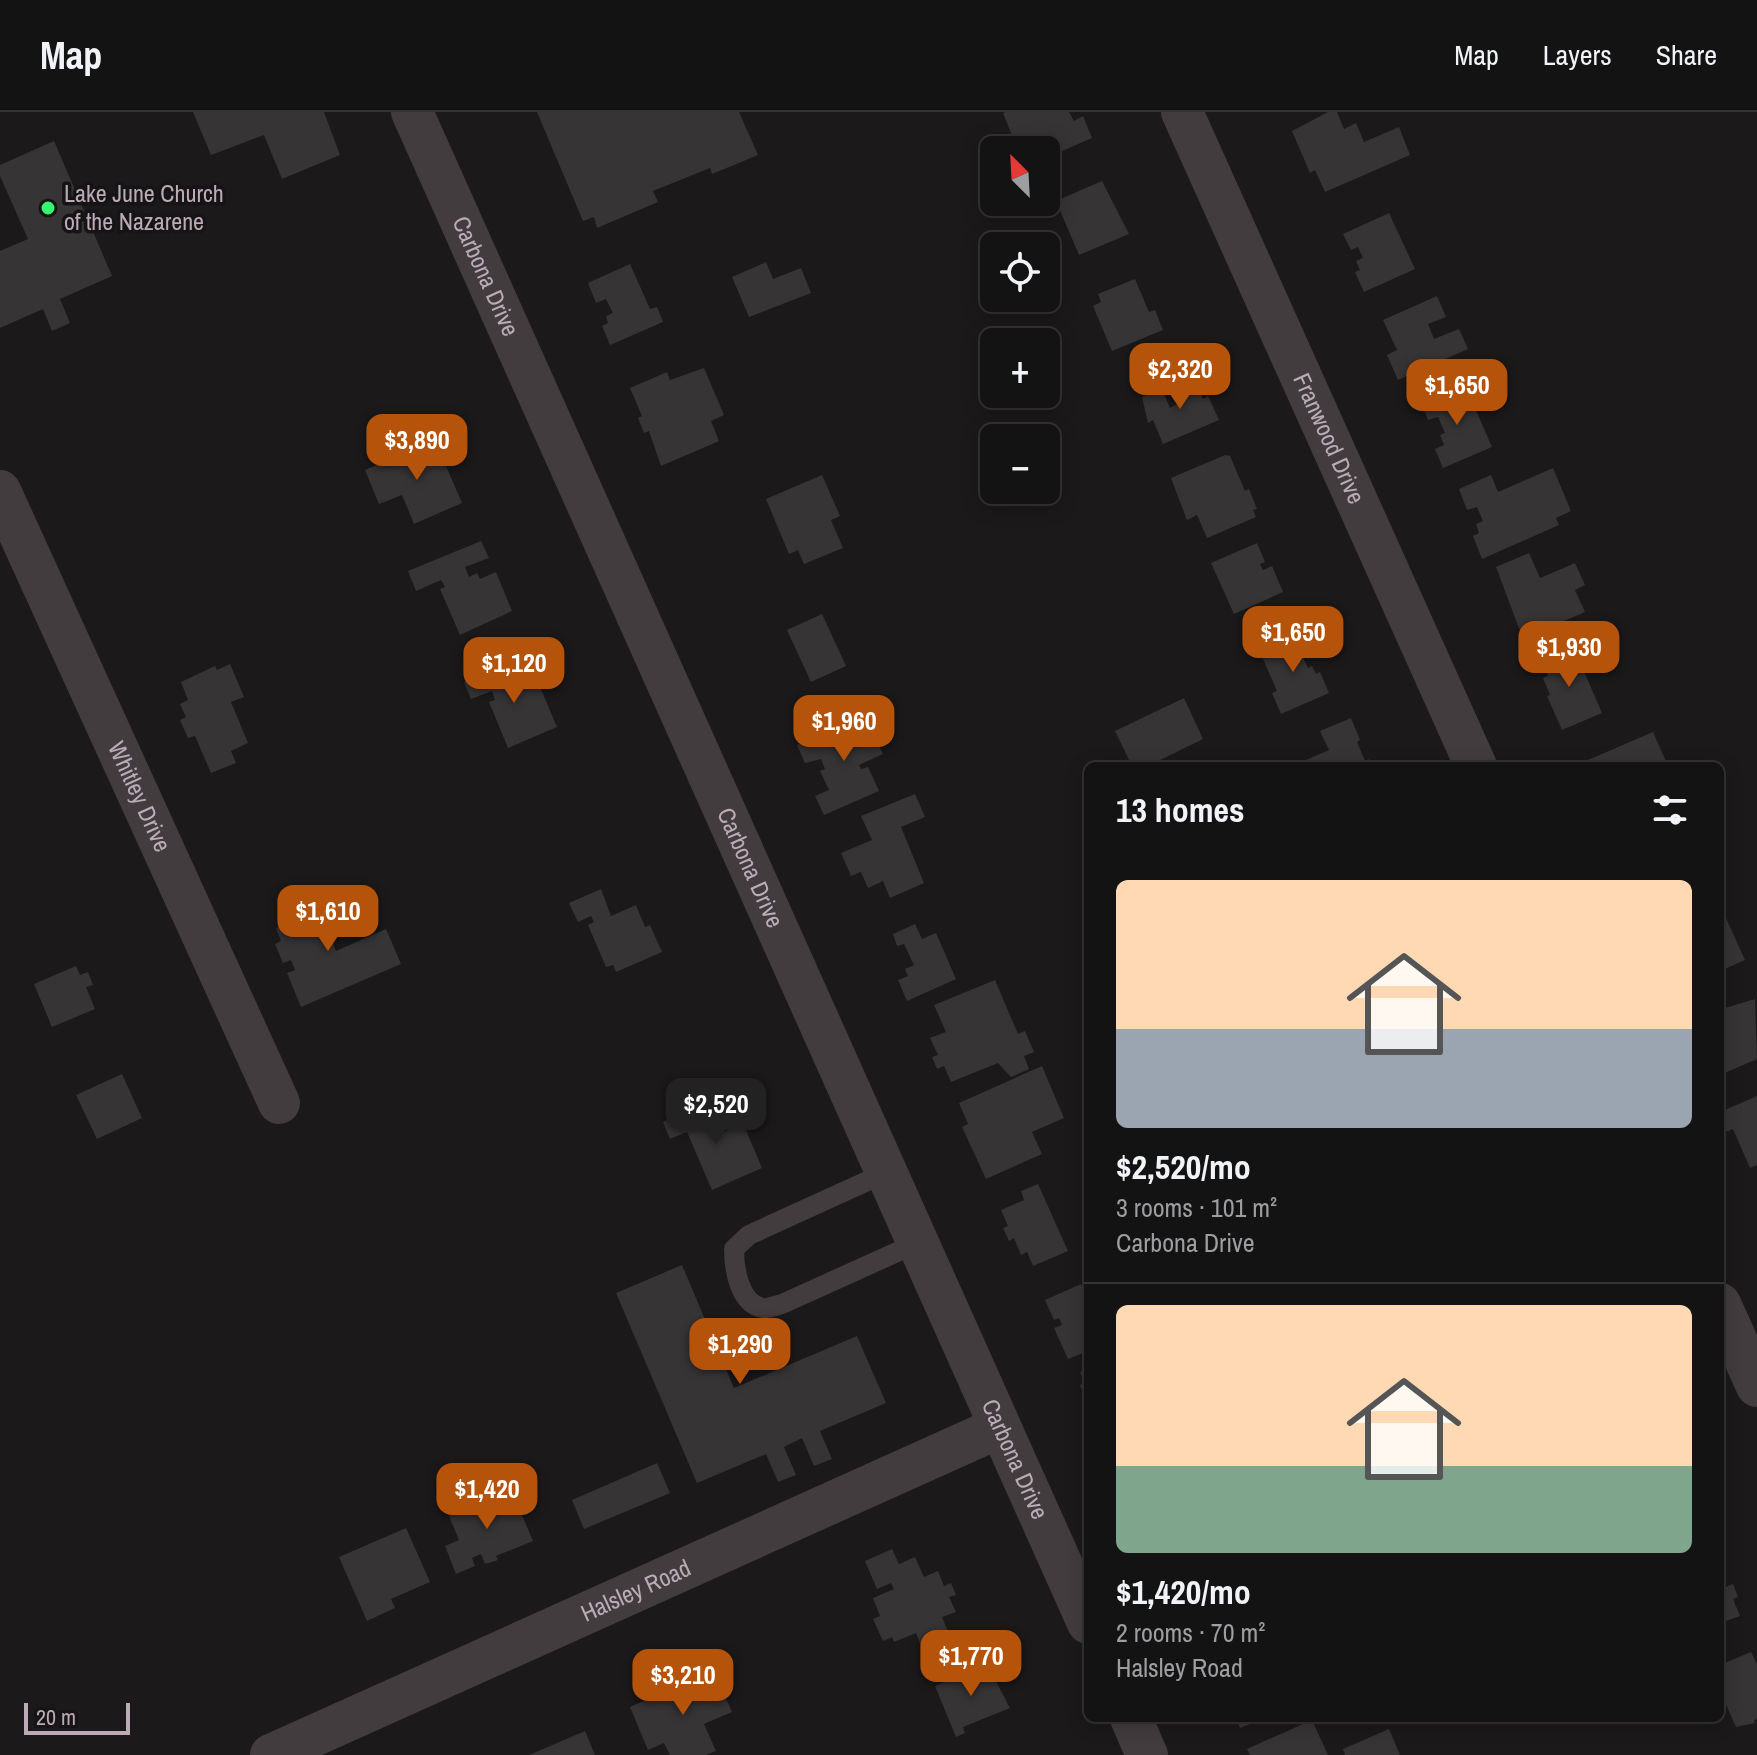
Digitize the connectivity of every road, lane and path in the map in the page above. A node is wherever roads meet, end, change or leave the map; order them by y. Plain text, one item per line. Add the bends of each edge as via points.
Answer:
1 (412, 112) edge
2 (1182, 112) edge
3 (0, 491) edge
4 (1474, 762) edge
5 (279, 1103) dead end
6 (885, 1173) junction
7 (917, 1243) junction
8 (1724, 1313) edge
9 (1757, 1386) edge
10 (1000, 1427) junction
11 (1084, 1614) edge
12 (1133, 1722) edge
13 (271, 1755) edge
14 (1147, 1755) edge

1 - 6 street, Carbona Drive
2 - 4 street, Franwood Drive
3 - 5 street, Whitley Drive
6 - 7 street, Carbona Drive
6 - 7 lane via 749,1235 734,1249 734,1269 747,1300 763,1308 782,1304
7 - 10 street, Carbona Drive
8 - 9 street
10 - 11 street, Carbona Drive
10 - 13 street, Halsley Road
12 - 14 street

